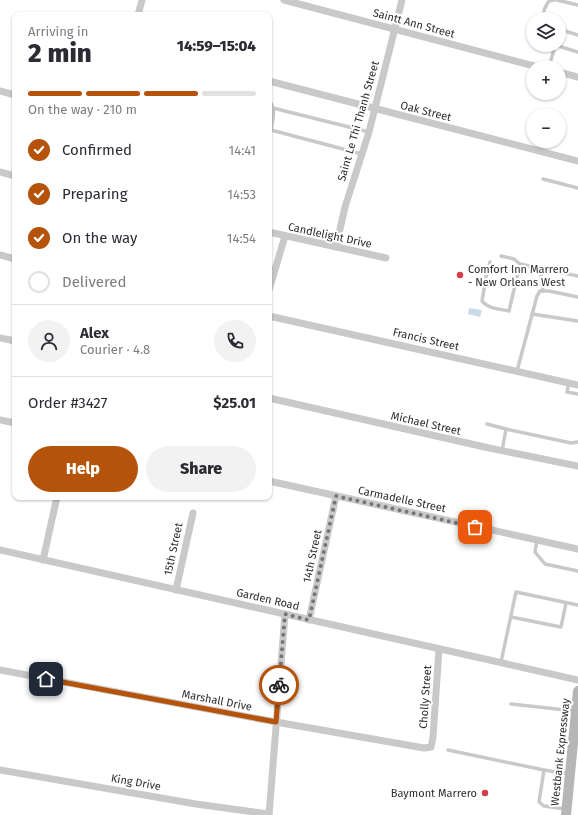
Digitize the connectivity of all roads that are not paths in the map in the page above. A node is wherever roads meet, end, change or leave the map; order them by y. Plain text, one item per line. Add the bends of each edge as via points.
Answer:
1 (142, 0) edge
2 (284, 0) edge
3 (402, 0) edge
4 (554, 0) edge
5 (557, 0) edge
6 (578, 5) edge
7 (139, 12) edge
8 (544, 12) edge
9 (395, 29) junction
10 (566, 31) edge
11 (578, 35) edge
12 (566, 48) edge
13 (578, 52) edge
14 (526, 64) edge
15 (566, 74) edge
16 (578, 77) edge
17 (272, 82) edge
18 (0, 92) edge
19 (12, 94) edge
20 (272, 105) edge
21 (274, 108) junction
22 (375, 109) junction
23 (272, 125) edge
24 (272, 130) edge
25 (369, 132) junction
26 (362, 154) junction
27 (578, 161) edge
28 (0, 172) edge
29 (12, 175) edge
30 (543, 179) dead end
31 (578, 188) edge
32 (272, 233) edge
33 (285, 236) junction
34 (336, 247) junction
35 (0, 255) edge
36 (501, 256) dead end
37 (12, 258) edge
38 (386, 258) dead end
39 (490, 262) dead end
40 (520, 264) junction
41 (542, 268) junction
42 (578, 276) edge
43 (272, 280) edge
44 (543, 291) junction
45 (578, 297) edge
46 (532, 314) junction
47 (272, 317) edge
48 (578, 321) edge
49 (0, 338) edge
50 (12, 340) edge
51 (518, 371) junction
52 (569, 382) junction
53 (578, 385) edge
54 (578, 394) edge
55 (272, 399) edge
56 (0, 420) edge
57 (12, 422) edge
58 (487, 424) dead end
59 (506, 429) junction
60 (578, 442) edge
61 (502, 451) junction
62 (578, 466) edge
63 (272, 482) edge
64 (336, 496) junction
65 (56, 500) edge
66 (193, 513) dead end
67 (537, 540) junction
68 (578, 549) edge
69 (0, 550) edge
70 (43, 560) junction
71 (578, 571) edge
72 (176, 590) junction
73 (566, 603) junction
74 (578, 605) edge
75 (285, 614) junction
76 (511, 617) junction
77 (309, 620) junction
78 (439, 649) junction
79 (501, 663) junction
80 (0, 670) edge
81 (578, 680) edge
82 (578, 691) edge
83 (511, 704) dead end
84 (576, 711) junction
85 (276, 722) junction
86 (431, 747) joint
87 (448, 750) dead end
88 (0, 770) edge
89 (544, 770) junction
90 (570, 774) junction
91 (566, 812) edge
92 (269, 815) edge

1 - 7 street
2 - 9 street, Saintt Ann Street
3 - 9 street, Saint Le Thi Thanh Street
4 - 8 lane via 549,1
5 - 6 lane
9 - 14 street, Saintt Ann Street
9 - 22 street, Saint Le Thi Thanh Street
10 - 11 lane
12 - 13 lane
15 - 16 street
17 - 22 street, Oak Street
18 - 19 street
20 - 21 lane
21 - 23 lane
21 - 25 lane
22 - 25 street, Saint Le Thi Thanh Street
22 - 27 street, Oak Street
24 - 26 lane
25 - 26 street, Saint Le Thi Thanh Street
26 - 34 street, Saint Le Thi Thanh Street via 345,207
28 - 29 street
30 - 31 lane
32 - 33 street, Candlelight Drive
33 - 34 street, Candlelight Drive
33 - 43 street
34 - 38 street, Candlelight Drive
35 - 37 street
36 - 40 lane via 514,259
39 - 40 lane via 483,304 509,311
40 - 41 lane
41 - 42 lane
41 - 44 lane
44 - 45 lane
44 - 46 lane via 537,296
46 - 48 lane
46 - 51 lane
47 - 51 street, Francis Street
49 - 50 street
51 - 52 street, Francis Street
52 - 53 street, Francis Street
52 - 54 lane via 566,392
55 - 61 street, Michael Street
56 - 57 street
58 - 59 lane
59 - 60 lane via 571,443
59 - 61 lane
61 - 62 street, Michael Street
63 - 64 street, Carmadelle Street
64 - 67 street, Carmadelle Street
64 - 77 street, 14th Street
65 - 70 street
66 - 72 street, 15th Street
67 - 68 street, Carmadelle Street
67 - 71 lane via 535,552 544,564
69 - 70 street, Garden Road
70 - 72 street, Garden Road
72 - 75 street, Garden Road
73 - 74 lane
73 - 76 lane via 561,627
73 - 76 lane via 516,592
75 - 77 street, Garden Road
75 - 85 street
76 - 79 lane
77 - 78 street, Garden Road
78 - 79 street, Garden Road
78 - 86 street, Cholly Street
79 - 81 street, Garden Road
80 - 85 street, Marshall Drive
82 - 84 main road, Westbank Expressway
83 - 84 lane
84 - 90 main road, Westbank Expressway
85 - 86 street, Marshall Drive via 424,748
85 - 92 street
87 - 89 lane
88 - 92 street, King Drive
89 - 90 lane
89 - 91 lane via 539,802 544,806
90 - 91 main road, Westbank Expressway

